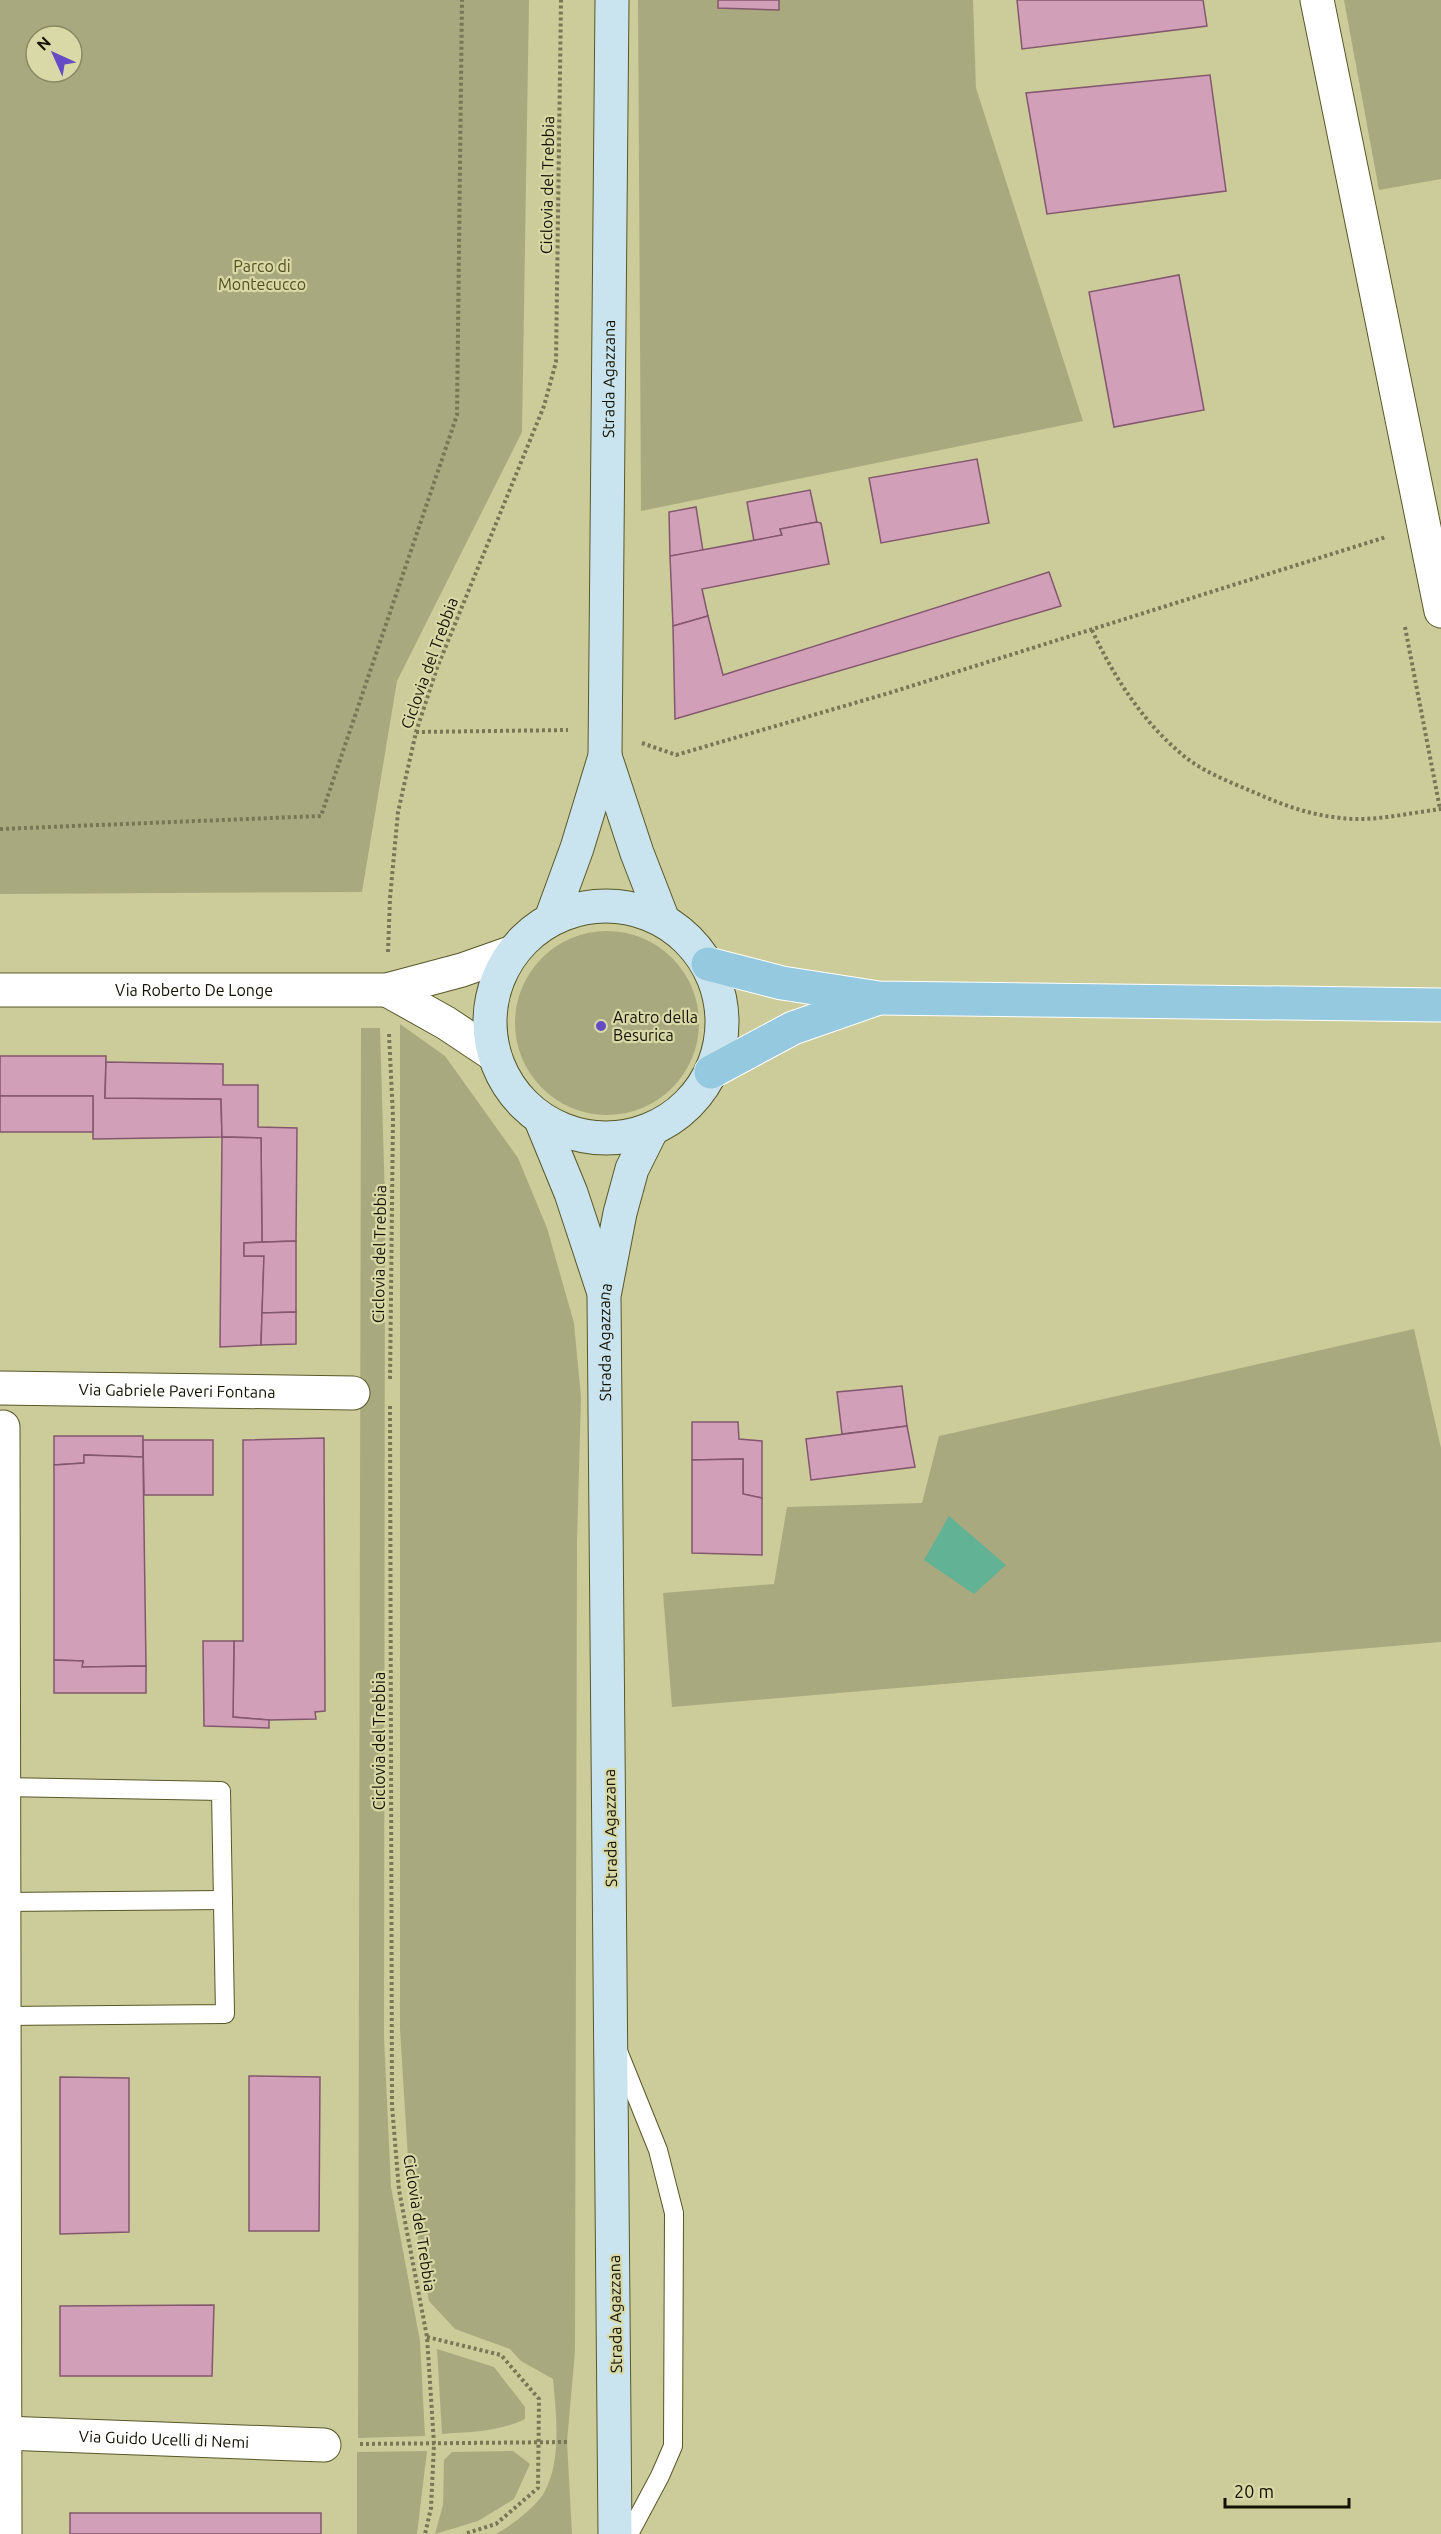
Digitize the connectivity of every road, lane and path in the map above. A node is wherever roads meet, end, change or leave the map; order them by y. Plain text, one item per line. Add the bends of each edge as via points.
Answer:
1 (462, 0) edge
2 (561, 0) edge
3 (612, 0) edge
4 (1317, 0) edge
5 (1387, 537) dead end
6 (1441, 611) edge
7 (1092, 630) junction
8 (416, 732) junction
9 (605, 743) junction
10 (1441, 808) edge
11 (0, 829) edge
12 (551, 919) junction
13 (663, 920) junction
14 (513, 952) junction
15 (708, 964) junction
16 (0, 990) edge
17 (387, 990) junction
18 (879, 998) junction
19 (1441, 1005) edge
20 (494, 1055) junction
21 (711, 1072) junction
22 (542, 1120) junction
23 (652, 1129) junction
24 (604, 1296) junction
25 (0, 1388) edge
26 (390, 1392) dead end
27 (353, 1393) dead end
28 (390, 1404) dead end
29 (3, 1427) dead end
30 (3, 1787) junction
31 (223, 1900) junction
32 (4, 1902) junction
33 (4, 2016) junction
34 (612, 2035) junction
35 (427, 2337) junction
36 (4, 2433) junction
37 (539, 2442) junction
38 (567, 2442) dead end
39 (434, 2444) junction
40 (324, 2445) joint
41 (5, 2534) edge
42 (425, 2534) edge
43 (464, 2534) edge
44 (615, 2534) edge
45 (629, 2534) edge

1 - 11 path via 457,415 321,816
2 - 8 path, Ciclovia del Trebbia via 556,362 544,406 437,668
3 - 9 main road, Strada Agazzana
4 - 6 street
5 - 7 path
7 - 9 path via 676,755
7 - 10 path via 1124,689 1163,735 1215,776 1295,810 1342,818
8 - 9 path
8 - 17 path, Ciclovia del Trebbia via 398,812
9 - 12 main road via 577,848
9 - 13 main road via 637,853
12 - 13 main road via 588,907 626,906
12 - 14 main road via 530,933
13 - 15 main road via 688,938
14 - 17 street
14 - 20 main road via 496,984 490,1020
15 - 18 main road via 782,983
15 - 21 main road via 721,999 722,1028
16 - 17 street, Via Roberto De Longe
17 - 20 street
17 - 26 path, Ciclovia del Trebbia via 393,1117
18 - 19 main road
18 - 21 main road via 793,1028
20 - 22 main road via 512,1091
21 - 23 main road via 696,1096 676,1115
22 - 23 main road via 576,1135 615,1138
22 - 24 main road via 571,1192
23 - 24 main road, Strada Agazzana via 632,1170
24 - 34 main road, Strada Agazzana
25 - 27 street, Via Gabriele Paveri Fontana
28 - 35 path, Ciclovia del Trebbia via 392,2106 399,2190
29 - 30 street
30 - 31 lane via 221,1791
30 - 32 street
31 - 32 lane
31 - 33 lane via 225,2014
32 - 33 street
33 - 36 street
34 - 44 main road, Strada Agazzana
34 - 45 lane via 658,2150 674,2213 673,2446
35 - 37 path via 501,2355 539,2399
35 - 39 path, Ciclovia del Trebbia
36 - 40 street, Via Guido Ucelli di Nemi
36 - 41 street
37 - 38 path
37 - 39 path
37 - 43 path via 538,2488 496,2524
39 - 40 path
39 - 42 path, Ciclovia del Trebbia via 431,2508

